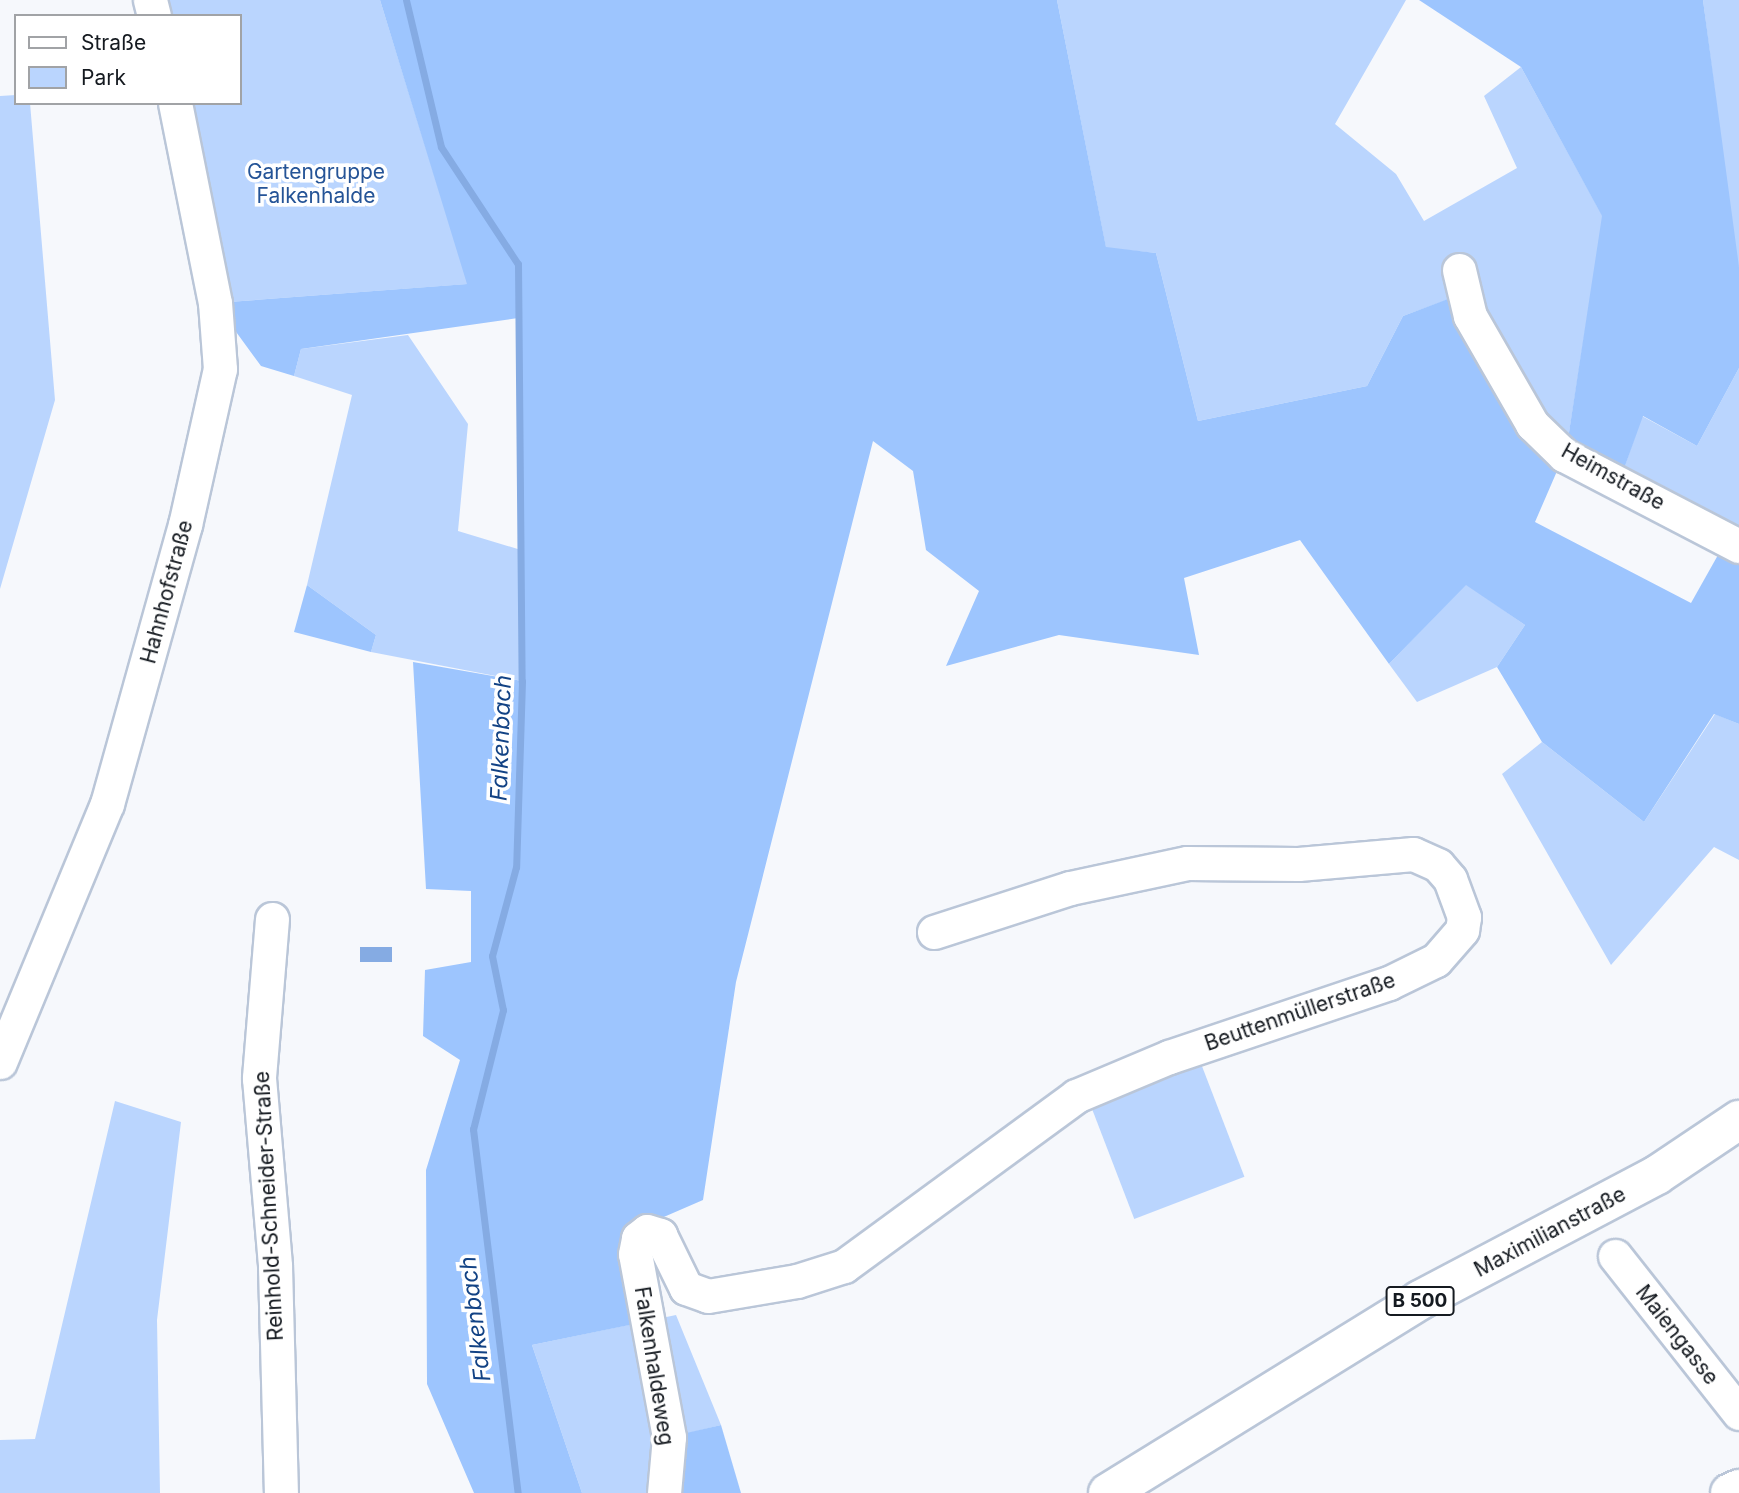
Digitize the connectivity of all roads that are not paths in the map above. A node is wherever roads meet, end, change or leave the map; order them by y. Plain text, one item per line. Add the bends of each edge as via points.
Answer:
1 (175, 105) edge
2 (1459, 270) dead end
3 (1739, 546) edge
4 (272, 919) dead end
5 (934, 932) dead end
6 (0, 1062) edge
7 (1739, 1120) edge
8 (638, 1238) joint
9 (1615, 1256) dead end
10 (1739, 1413) edge
11 (1739, 1489) edge
12 (281, 1493) edge
13 (664, 1493) edge
14 (1108, 1493) edge
15 (1730, 1493) edge

1 - 6 street, Hahnhofstraße via 215,303 220,369 186,524 107,804
2 - 3 street, Heimstraße via 1470,316 1532,424 1564,455
4 - 12 street, Reinhold-Schneider-Straße via 258,1078 275,1266
5 - 8 street, Beuttenmüllerstraße via 1070,888 1187,863 1298,864 1413,855 1438,865 1450,879 1464,917 1462,930 1436,960 1389,983 1169,1057 1076,1096 844,1266 796,1281 708,1296 686,1288 660,1235 647,1231
7 - 14 main road, Maximilianstraße / B 500 via 1657,1175 1420,1300
8 - 13 street, Falkenhaldeweg via 635,1255 669,1437
9 - 10 street, Maiengasse
11 - 15 main road

